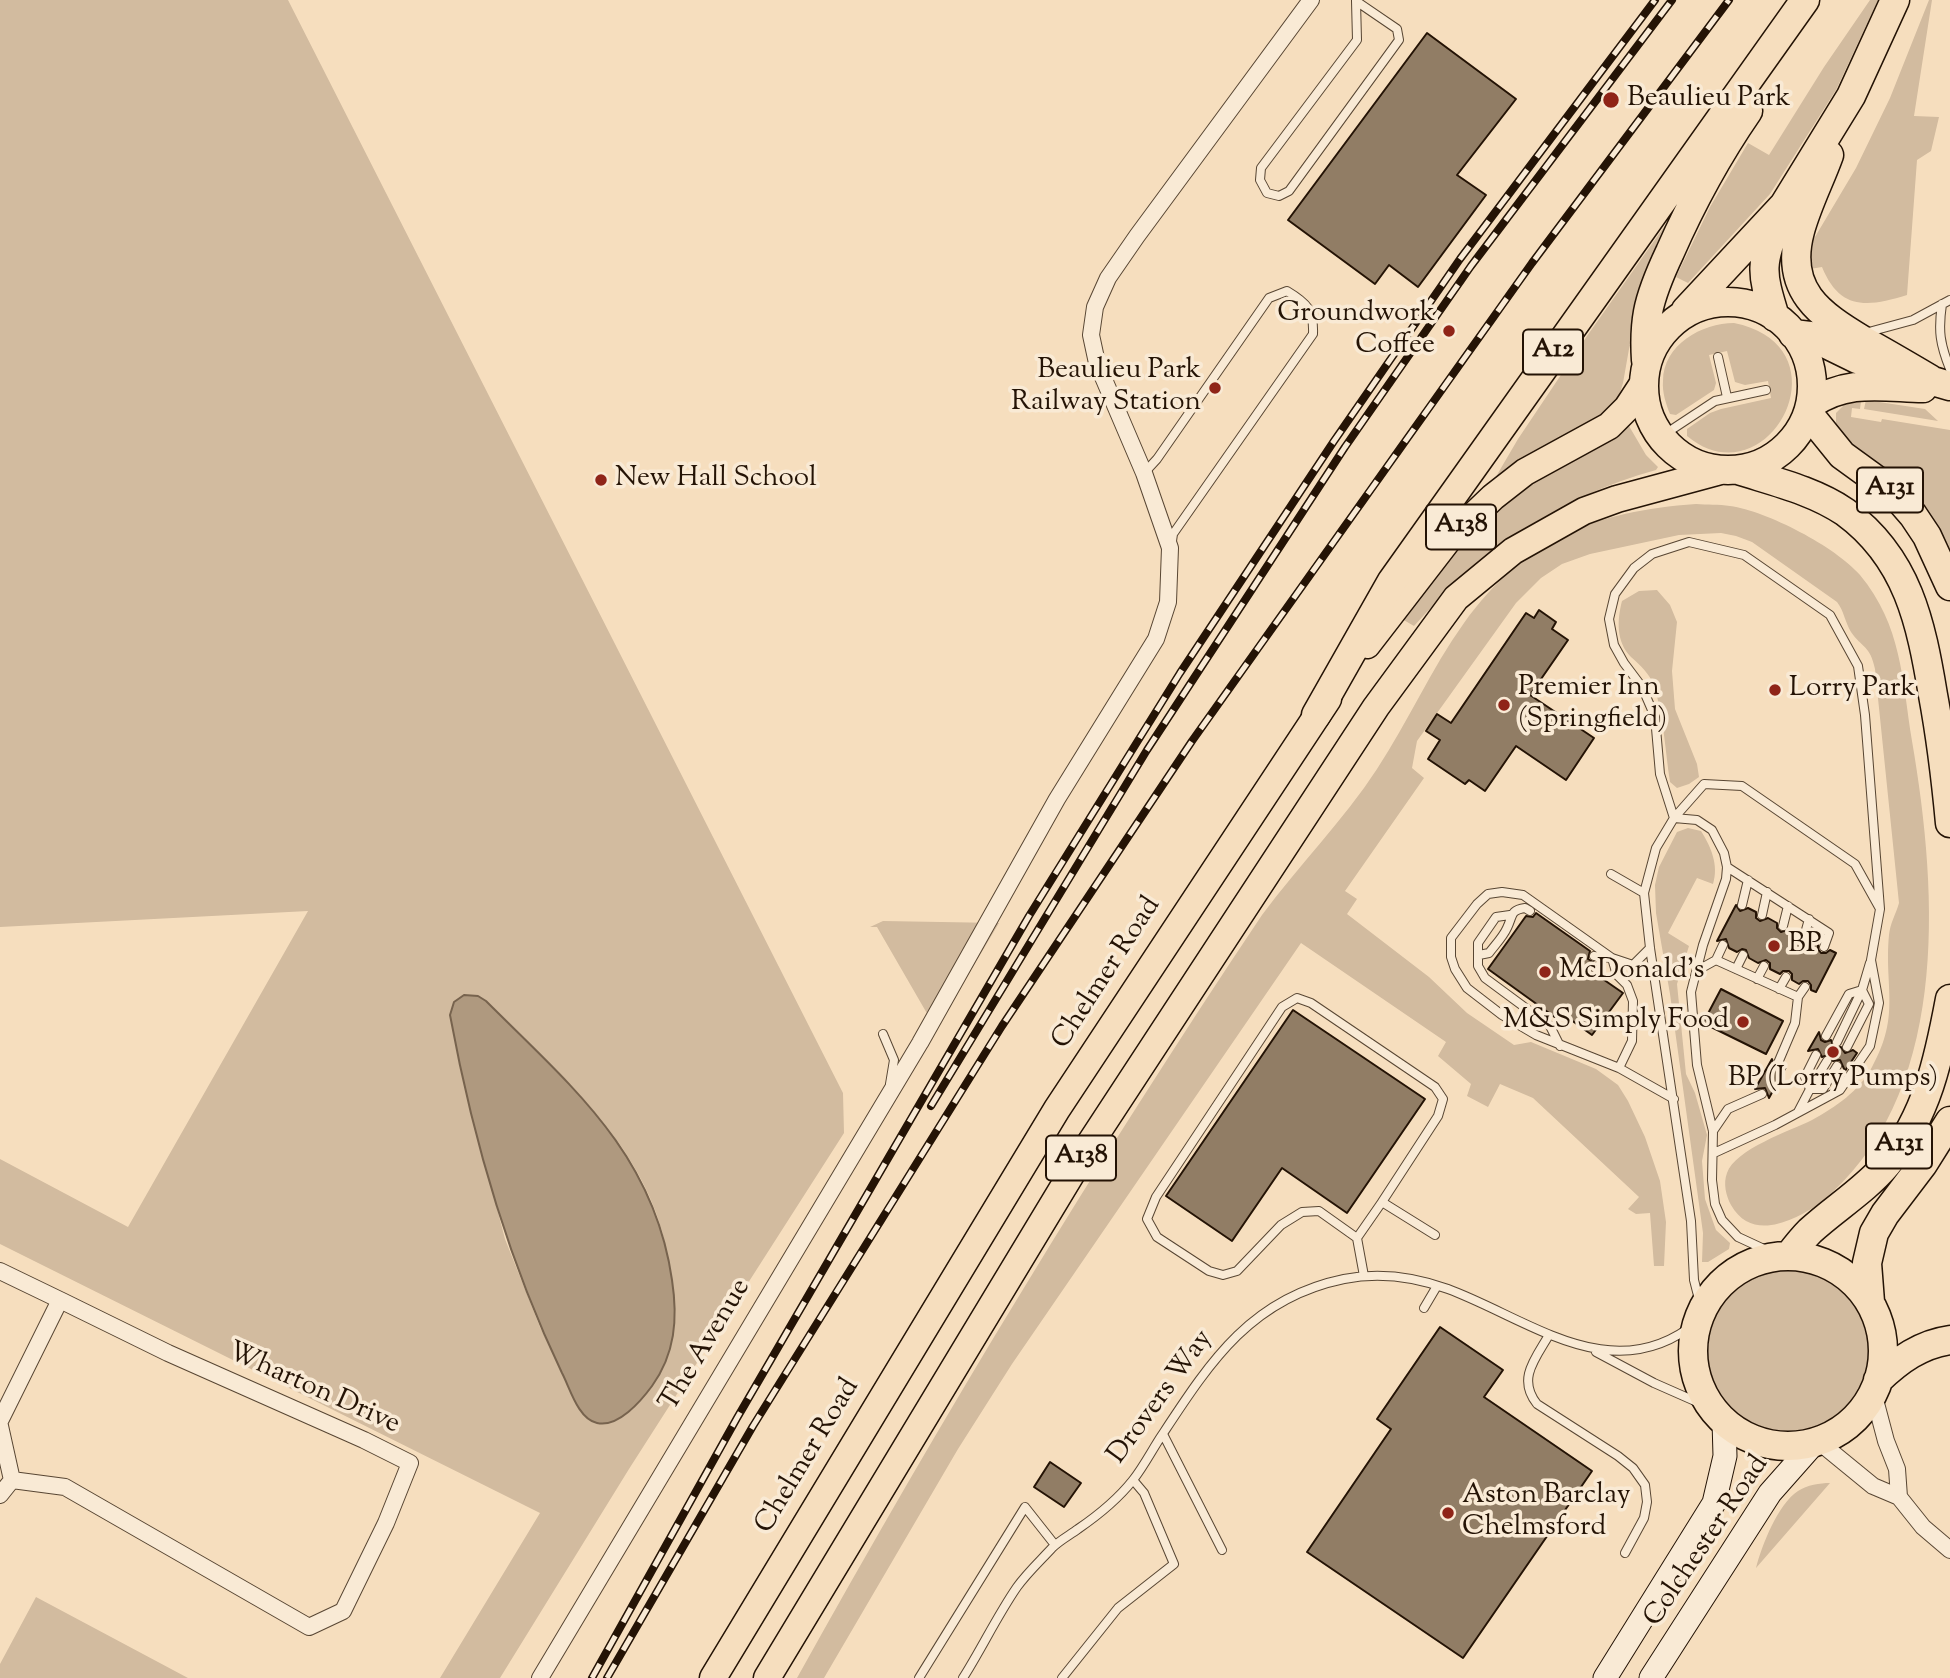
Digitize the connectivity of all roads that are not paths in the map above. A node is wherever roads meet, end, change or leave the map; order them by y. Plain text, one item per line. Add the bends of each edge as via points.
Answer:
1 (1311, 0) edge
2 (1356, 0) edge
3 (1805, 0) edge
4 (1824, 0) edge
5 (1895, 0) edge
6 (1852, 96) junction
7 (1784, 205) junction
8 (1946, 302) edge
9 (1681, 315) junction
10 (1784, 325) junction
11 (1856, 336) junction
12 (1718, 357) dead end
13 (1645, 371) junction
14 (1945, 381) edge
15 (1766, 390) dead end
16 (1727, 397) junction
17 (1809, 408) junction
18 (1662, 436) junction
19 (1729, 471) junction
20 (1144, 473) junction
21 (1170, 548) junction
22 (1950, 586) edge
23 (1316, 715) junction
24 (1674, 818) junction
25 (1950, 823) edge
26 (1727, 867) junction
27 (1611, 874) dead end
28 (1748, 880) junction
29 (1767, 892) junction
30 (1644, 893) junction
31 (1742, 905) dead end
32 (1788, 906) junction
33 (1880, 909) junction
34 (1530, 911) dead end
35 (1510, 915) junction
36 (1762, 915) dead end
37 (1809, 919) junction
38 (1783, 926) dead end
39 (1804, 937) dead end
40 (1723, 944) dead end
41 (1825, 947) dead end
42 (1650, 948) junction
43 (1479, 955) junction
44 (1743, 955) dead end
45 (1594, 956) dead end
46 (1612, 958) junction
47 (1716, 960) junction
48 (1871, 960) junction
49 (1764, 966) dead end
50 (1736, 969) junction
51 (1698, 970) junction
52 (1786, 977) dead end
53 (1757, 979) junction
54 (1805, 987) dead end
55 (1779, 989) junction
56 (1862, 990) junction
57 (1798, 997) junction
58 (1950, 999) edge
59 (883, 1034) dead end
60 (1826, 1036) dead end
61 (1837, 1042) dead end
62 (1560, 1046) junction
63 (1847, 1047) dead end
64 (1816, 1055) dead end
65 (1827, 1061) dead end
66 (1778, 1063) dead end
67 (1837, 1066) dead end
68 (1619, 1068) junction
69 (1810, 1089) junction
70 (889, 1091) junction
71 (1762, 1094) dead end
72 (1674, 1098) junction
73 (1797, 1113) junction
74 (1950, 1121) edge
75 (1713, 1131) junction
76 (1714, 1153) junction
77 (1382, 1202) junction
78 (1435, 1235) dead end
79 (1357, 1238) junction
80 (1784, 1256) junction
81 (0, 1271) edge
82 (1364, 1276) junction
83 (1437, 1286) junction
84 (60, 1300) junction
85 (1870, 1302) junction
86 (1424, 1308) dead end
87 (1700, 1316) junction
88 (1549, 1335) junction
89 (1950, 1340) edge
90 (1587, 1347) junction
91 (1876, 1386) junction
92 (1719, 1415) junction
93 (0, 1423) edge
94 (1163, 1434) junction
95 (1817, 1441) junction
96 (12, 1480) junction
97 (1133, 1480) junction
98 (0, 1495) edge
99 (1899, 1497) junction
100 (1055, 1545) junction
101 (1222, 1550) dead end
102 (1950, 1550) edge
103 (1625, 1553) dead end
104 (966, 1677) edge
105 (540, 1678) edge
106 (713, 1678) edge
107 (767, 1678) edge
108 (919, 1678) edge
109 (1062, 1678) edge
110 (1605, 1678) edge
111 (1651, 1678) edge

1 - 20 street via 1137,236 1108,278 1095,307 1091,335 1097,363
2 - 2 lane via 1397,29 1399,40 1289,191 1279,197 1267,193 1260,180 1261,168 1357,40
3 - 23 highway, A12 via 1392,581
4 - 13 highway via 1721,151 1685,217 1648,312
5 - 6 highway
6 - 7 highway
6 - 11 highway via 1800,232 1796,267 1810,301
7 - 9 highway
7 - 10 highway via 1764,256 1764,281
8 - 11 lane via 1913,320
8 - 14 lane via 1939,327
9 - 10 highway via 1699,306 1728,302 1757,308
9 - 13 highway via 1657,341
10 - 14 highway via 1857,359
10 - 17 highway via 1809,363
11 - 14 highway
12 - 16 lane
13 - 18 highway via 1650,415
13 - 23 main road, Chelmer Road / A138 via 1627,408 1609,426 1525,472 1448,540
14 - 17 highway via 1844,387 1827,393
15 - 16 lane
16 - 18 lane
17 - 19 highway via 1783,449 1767,462
17 - 22 highway, A131 via 1842,455 1894,492 1913,515
18 - 19 highway via 1688,460
19 - 25 highway, A131 via 1798,489 1844,512 1880,545 1895,566 1925,644
19 - 107 main road, A138 via 1584,511 1513,551 1456,598 1376,707 1087,1148
20 - 21 street
20 - 21 lane via 1269,298 1287,291 1303,300 1314,318 1313,334 1173,534
21 - 70 street via 1168,602 1156,639 1057,799
23 - 106 main road, Chelmer Road / A138 via 1057,1109
24 - 26 lane via 1697,820 1712,830
24 - 30 lane via 1656,848
24 - 33 lane via 1704,784 1742,786 1855,864
24 - 33 lane via 1660,774 1655,717 1642,687 1614,645 1609,619 1615,594 1634,568 1652,554 1689,542 1744,555 1830,615 1858,666
26 - 28 lane
26 - 51 lane
27 - 30 lane
28 - 29 lane
28 - 31 lane
29 - 32 lane
29 - 36 lane
30 - 42 lane
32 - 37 lane
32 - 38 lane
33 - 48 lane
34 - 35 lane via 1516,909
35 - 43 lane via 1508,928 1489,953
35 - 43 lane via 1496,917 1478,943
37 - 39 lane
37 - 41 lane via 1829,933
40 - 47 lane
42 - 46 lane via 1633,965
42 - 72 lane
43 - 62 lane via 1478,966 1485,978 1550,1026
44 - 50 lane
45 - 46 lane
46 - 62 lane via 1523,895 1502,892 1488,894 1451,938 1451,957 1467,988 1502,1015
46 - 68 lane via 1633,1001 1632,1041
47 - 50 lane
47 - 51 lane
48 - 56 lane
48 - 73 lane via 1879,1003 1870,1046 1840,1090
49 - 53 lane
50 - 53 lane
51 - 75 lane via 1691,992 1697,1065
52 - 55 lane
53 - 55 lane
54 - 57 lane
55 - 57 lane
56 - 60 lane via 1849,994
56 - 61 lane
56 - 63 lane via 1869,1004
57 - 66 lane via 1795,1023
58 - 80 highway, A131 via 1933,1081 1906,1137 1887,1164
59 - 70 lane, The Avenue via 894,1060
62 - 68 lane
64 - 69 lane via 1805,1077
65 - 69 lane
67 - 69 lane via 1824,1089
68 - 72 lane
69 - 73 lane
70 - 105 street, The Avenue
71 - 75 lane via 1728,1109
72 - 87 lane
73 - 76 lane
74 - 85 highway, A131 via 1874,1233 1867,1264
75 - 76 lane
76 - 80 lane via 1712,1180 1722,1220 1738,1237
77 - 78 lane
77 - 79 lane
77 - 79 lane via 1438,1116 1443,1099 1435,1087 1297,998 1282,1007 1156,1197 1147,1219 1157,1237 1209,1271 1223,1275 1237,1270 1281,1225 1302,1212 1319,1211
79 - 82 lane
80 - 85 highway via 1811,1259 1843,1274
80 - 87 highway via 1756,1262 1728,1277
81 - 84 street
82 - 83 lane, Drovers Way via 1391,1276
82 - 94 lane, Drovers Way via 1320,1286 1262,1313 1234,1336
83 - 86 lane
83 - 88 lane, Drovers Way
84 - 93 street
84 - 96 street, Wharton Drive via 410,1463 343,1611 309,1627 65,1487
85 - 91 highway via 1883,1346
87 - 90 lane, Drovers Way via 1674,1338 1649,1348 1615,1353
87 - 92 highway via 1694,1345 1696,1373
88 - 90 lane, Drovers Way
88 - 103 lane via 1530,1369 1528,1393 1537,1404 1633,1468 1644,1485 1644,1518
89 - 91 highway via 1894,1364
90 - 92 lane, Drovers Way
91 - 95 highway via 1855,1418
91 - 99 street via 1886,1441 1897,1469
92 - 95 highway via 1769,1444
92 - 110 main road, Colchester Road via 1725,1456 1714,1503
93 - 96 street
94 - 97 lane, Drovers Way
94 - 101 lane
95 - 99 street via 1873,1486
95 - 111 main road, Colchester Road via 1770,1493
96 - 98 street
97 - 100 lane, Drovers Way
97 - 109 lane via 1144,1493 1174,1564 1118,1608
99 - 102 street via 1923,1527
100 - 104 lane, Drovers Way via 1017,1586
100 - 108 lane via 1025,1507

